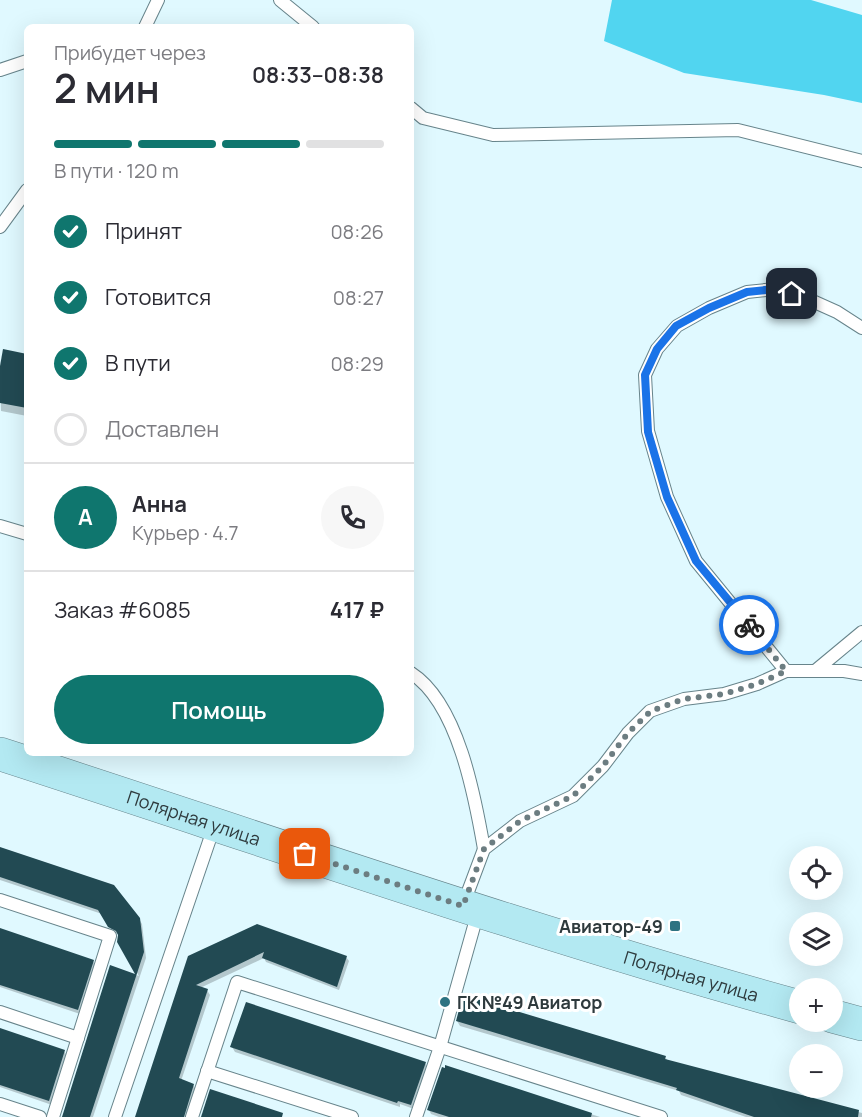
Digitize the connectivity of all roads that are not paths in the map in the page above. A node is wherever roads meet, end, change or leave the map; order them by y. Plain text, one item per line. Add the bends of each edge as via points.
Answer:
1 (158, 0) edge
2 (280, 0) edge
3 (144, 24) edge
4 (309, 24) edge
5 (24, 62) edge
6 (0, 70) edge
7 (414, 110) edge
8 (862, 160) edge
9 (24, 194) edge
10 (0, 227) edge
11 (862, 328) edge
12 (0, 526) edge
13 (24, 533) edge
14 (862, 632) edge
15 (786, 671) junction
16 (815, 671) junction
17 (862, 674) edge
18 (414, 675) edge
19 (0, 754) edge
20 (215, 823) junction
21 (484, 849) junction
22 (0, 900) edge
23 (471, 908) junction
24 (789, 1004) edge
25 (0, 1012) edge
26 (843, 1019) edge
27 (862, 1024) edge
28 (78, 1038) junction
29 (440, 1047) junction
30 (207, 1071) junction
31 (0, 1104) edge
32 (40, 1117) edge
33 (52, 1117) edge
34 (115, 1117) edge
35 (192, 1117) edge
36 (352, 1117) edge
37 (416, 1117) edge
38 (661, 1117) edge

1 - 3 lane
2 - 4 lane
5 - 6 lane
7 - 8 lane via 423,118 493,135 738,130
9 - 10 lane
11 - 15 lane via 808,299 775,289 747,292 676,326 657,349 645,375 648,432 667,497 696,561
12 - 13 lane
14 - 16 lane
15 - 16 lane
15 - 21 lane via 724,694 684,699 651,711 573,796 520,821
16 - 17 lane
18 - 21 lane via 434,694 456,736 475,797
19 - 20 main road, Полярная улица
20 - 23 main road, Полярная улица
20 - 34 lane
21 - 23 lane
22 - 28 lane via 110,936
23 - 24 main road, Полярная улица
23 - 29 lane
25 - 28 lane
26 - 27 main road
28 - 33 lane
29 - 30 lane via 237,982
29 - 37 lane
29 - 38 lane
30 - 35 lane
30 - 36 lane
31 - 32 lane

